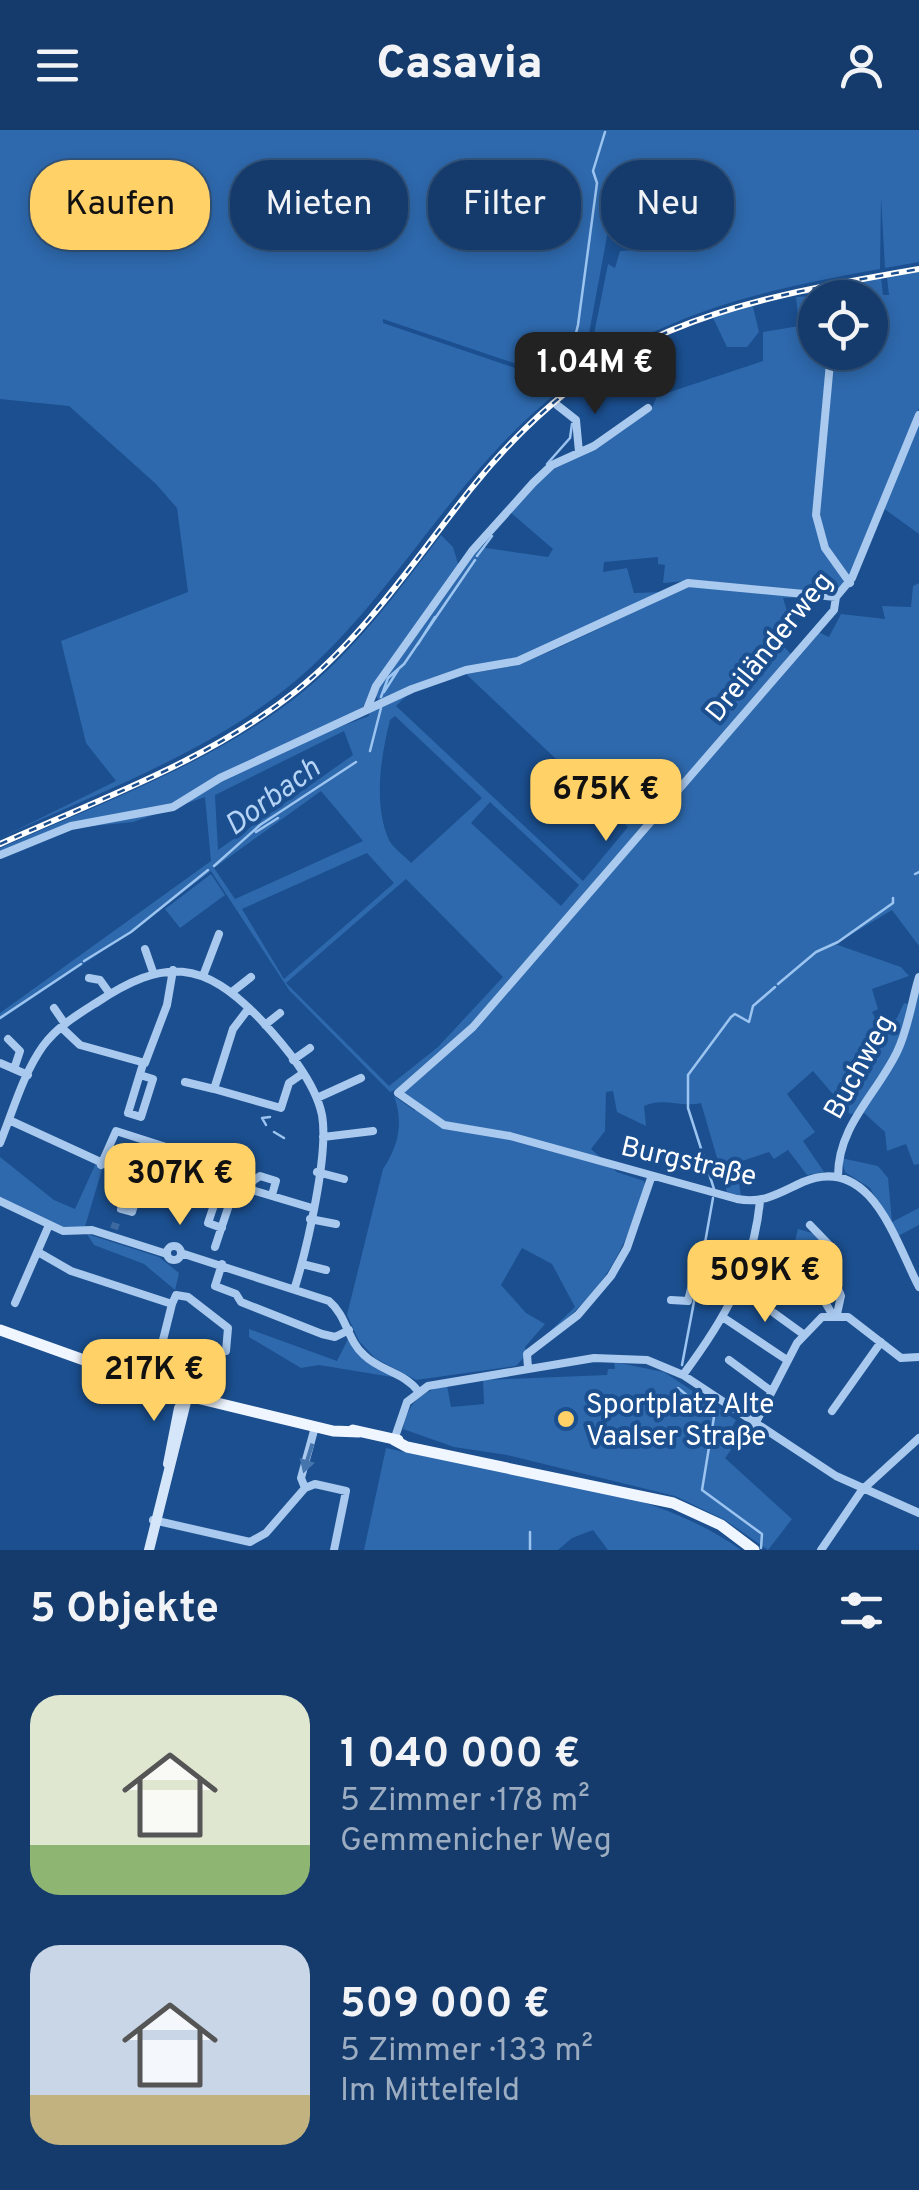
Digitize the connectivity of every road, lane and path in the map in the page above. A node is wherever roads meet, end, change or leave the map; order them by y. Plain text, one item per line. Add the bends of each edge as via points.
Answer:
1 (829, 370) edge
2 (557, 405) dead end
3 (648, 408) dead end
4 (919, 414) edge
5 (579, 452) junction
6 (850, 582) junction
7 (836, 597) junction
8 (366, 709) junction
9 (0, 855) edge
10 (219, 934) dead end
11 (145, 949) dead end
12 (173, 970) junction
13 (153, 972) junction
14 (202, 976) junction
15 (251, 977) dead end
16 (919, 977) edge
17 (89, 978) dead end
18 (232, 992) junction
19 (110, 994) junction
20 (54, 1008) dead end
21 (249, 1008) junction
22 (280, 1013) dead end
23 (63, 1025) junction
24 (265, 1025) junction
25 (8, 1039) dead end
26 (310, 1048) dead end
27 (293, 1060) junction
28 (0, 1063) edge
29 (143, 1064) junction
30 (14, 1070) junction
31 (302, 1074) junction
32 (28, 1075) junction
33 (140, 1075) junction
34 (361, 1078) dead end
35 (185, 1082) dead end
36 (214, 1089) junction
37 (398, 1093) joint
38 (317, 1098) junction
39 (9, 1120) junction
40 (374, 1131) dead end
41 (323, 1137) junction
42 (0, 1143) edge
43 (101, 1166) junction
44 (199, 1166) dead end
45 (317, 1172) junction
46 (838, 1176) junction
47 (651, 1178) junction
48 (344, 1179) dead end
49 (244, 1187) junction
50 (272, 1196) junction
51 (230, 1200) junction
52 (0, 1201) edge
53 (760, 1201) junction
54 (312, 1208) junction
55 (310, 1219) junction
56 (49, 1224) junction
57 (336, 1224) dead end
58 (810, 1225) dead end
59 (222, 1228) junction
60 (114, 1229) junction
61 (38, 1252) junction
62 (214, 1253) junction
63 (222, 1264) junction
64 (302, 1264) junction
65 (326, 1270) dead end
66 (746, 1271) junction
67 (796, 1282) dead end
68 (295, 1287) junction
69 (919, 1287) edge
70 (671, 1300) dead end
71 (16, 1303) dead end
72 (172, 1304) junction
73 (774, 1314) dead end
74 (835, 1314) junction
75 (724, 1318) junction
76 (0, 1321) edge
77 (0, 1330) edge
78 (349, 1330) junction
79 (802, 1334) junction
80 (881, 1342) junction
81 (226, 1351) dead end
82 (919, 1356) edge
83 (729, 1360) dead end
84 (788, 1360) junction
85 (151, 1363) dead end
86 (528, 1368) junction
87 (684, 1376) junction
88 (418, 1391) junction
89 (771, 1392) junction
90 (188, 1394) junction
91 (231, 1406) junction
92 (832, 1412) dead end
93 (754, 1426) junction
94 (315, 1427) junction
95 (359, 1432) junction
96 (919, 1438) edge
97 (394, 1440) junction
98 (305, 1488) junction
99 (862, 1490) junction
100 (919, 1513) edge
101 (153, 1520) junction
102 (149, 1550) edge
103 (334, 1550) edge
104 (754, 1550) edge
105 (821, 1550) edge

1 - 6 street via 816,515 826,548
2 - 5 street via 578,426
3 - 5 street
4 - 6 street, Dreiländerweg
5 - 8 street via 545,471 479,543
6 - 7 street, Dreiländerweg
7 - 8 street via 688,583 518,661 439,678
7 - 37 street, Dreiländerweg via 834,610 487,1011
8 - 9 street via 173,807 71,826
10 - 14 street
11 - 13 street
12 - 13 street
12 - 14 street
12 - 29 street via 150,1059
13 - 19 street
14 - 18 street
15 - 18 street
16 - 46 street, Buchweg via 909,1027 850,1126 838,1154
17 - 19 street via 100,978
18 - 21 street
19 - 23 street
20 - 23 street
21 - 24 street
21 - 36 street via 233,1029
22 - 24 street
23 - 29 street via 80,1044
23 - 32 street
24 - 27 street
25 - 30 street via 20,1051
26 - 27 street
27 - 31 street
28 - 30 street
29 - 33 street
30 - 32 street
31 - 36 street via 290,1083 281,1108
31 - 38 street
32 - 39 street
33 - 33 street via 128,1113 141,1117 153,1079
34 - 38 street
35 - 36 street
37 - 47 street, Burgstraße via 444,1125 510,1136
38 - 41 street
39 - 42 street
39 - 43 street
40 - 41 street
41 - 45 street
43 - 44 street via 116,1131 194,1156
43 - 60 street via 142,1179 132,1212 121,1209
45 - 48 street
45 - 54 street
46 - 53 street, Burgstraße via 811,1179
46 - 69 street via 873,1199
47 - 53 street, Burgstraße
47 - 86 street via 621,1261 578,1315 527,1354
49 - 50 street
49 - 50 street via 260,1176 276,1181
49 - 51 street
50 - 54 street
51 - 59 street
51 - 59 street via 217,1196 208,1223
52 - 56 street
53 - 66 street
54 - 55 street
55 - 57 street
55 - 64 street
56 - 60 street via 63,1231
56 - 61 street
58 - 74 street via 835,1251 832,1278 841,1296
59 - 62 street
60 - 62 street via 175,1260 180,1252
61 - 71 street
61 - 72 street via 80,1274
62 - 63 street
63 - 68 street
63 - 78 street via 215,1286 241,1302 322,1334
64 - 65 street
64 - 68 street
66 - 70 street via 700,1255 688,1301
66 - 75 street
67 - 74 street
68 - 78 street via 328,1301
72 - 81 street via 178,1294 188,1297 228,1328
72 - 85 street via 157,1364
73 - 79 street
74 - 79 street
74 - 80 street
75 - 84 street
75 - 87 street
76 - 90 main road
77 - 90 main road
78 - 88 street via 365,1357
79 - 84 street
80 - 82 street via 901,1358
80 - 92 street
83 - 89 street
84 - 89 street
86 - 87 street via 624,1357
86 - 88 street
87 - 93 street
88 - 97 street via 402,1411
89 - 93 street
90 - 91 main road
90 - 101 street
91 - 94 main road
91 - 95 main road
93 - 99 street
94 - 95 main road
94 -> 98 street
95 - 97 main road
96 - 99 street
97 - 104 main road via 644,1496 704,1516
98 - 101 street via 250,1542
98 - 103 street via 346,1491
99 - 100 street
99 - 105 street
101 - 102 street

